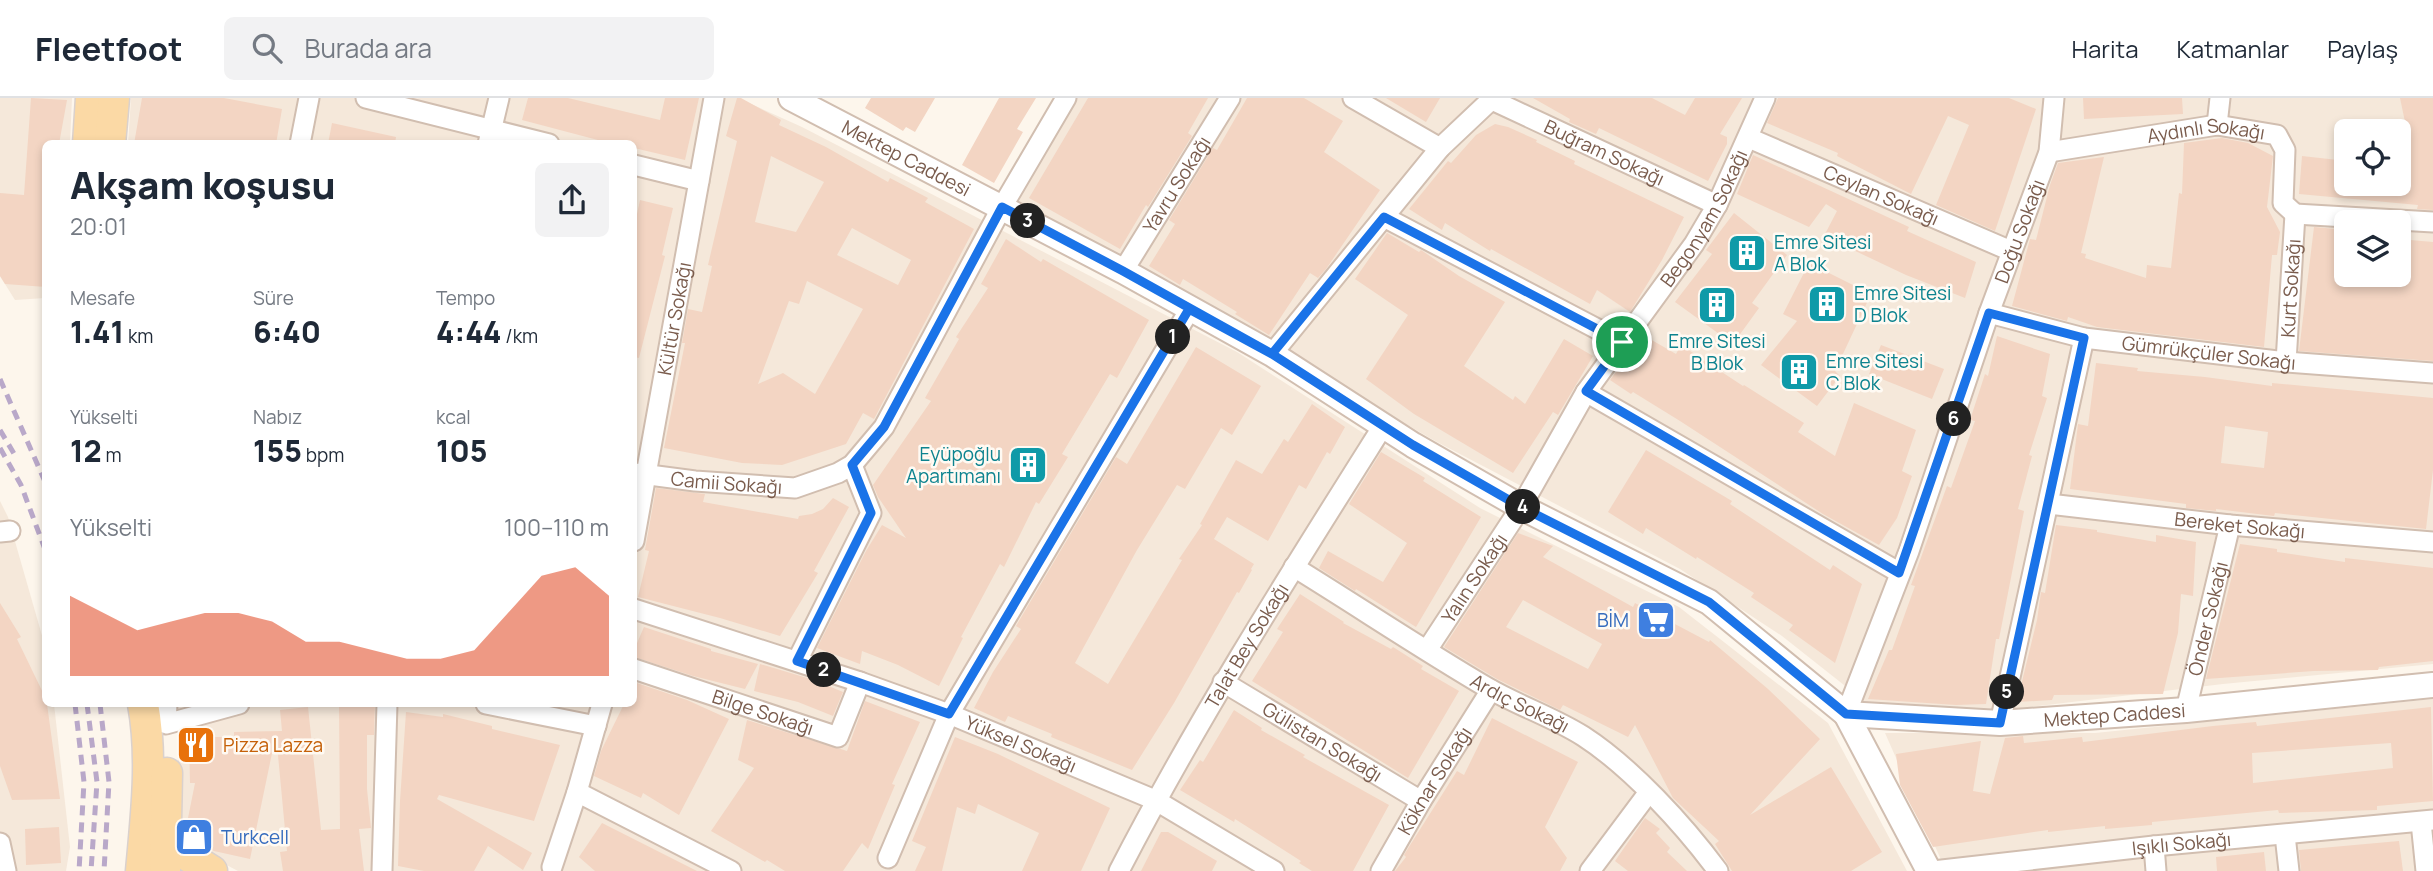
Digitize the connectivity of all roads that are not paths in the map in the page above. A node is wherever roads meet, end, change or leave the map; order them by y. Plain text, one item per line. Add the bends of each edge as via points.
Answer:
1 (92, 98) edge
2 (114, 98) edge
3 (309, 98) edge
4 (366, 98) edge
5 (499, 98) edge
6 (714, 98) edge
7 (791, 98) edge
8 (1066, 98) edge
9 (1230, 98) edge
10 (1353, 98) edge
11 (1765, 98) edge
12 (2054, 98) edge
13 (2220, 98) edge
14 (1492, 99) edge
15 (2217, 125) junction
16 (490, 136) edge
17 (1749, 138) junction
18 (88, 140) edge
19 (110, 140) edge
20 (301, 140) edge
21 (520, 140) edge
22 (1440, 148) junction
23 (2049, 152) junction
24 (637, 166) edge
25 (699, 181) junction
26 (1717, 205) junction
27 (1002, 207) junction
28 (2295, 215) junction
29 (1384, 217) junction
30 (2433, 222) edge
31 (2011, 251) junction
32 (1123, 271) junction
33 (1189, 309) junction
34 (1989, 313) junction
35 (2084, 338) junction
36 (1622, 342) junction
37 (1272, 354) junction
38 (2286, 362) junction
39 (2433, 373) edge
40 (1586, 391) junction
41 (1383, 426) junction
42 (852, 465) junction
43 (639, 474) edge
44 (637, 501) edge
45 (2049, 504) junction
46 (1521, 507) junction
47 (2230, 525) junction
48 (2433, 542) edge
49 (1294, 567) junction
50 (1899, 573) junction
51 (637, 610) edge
52 (1427, 650) junction
53 (797, 661) junction
54 (637, 670) edge
55 (860, 682) junction
56 (1223, 682) junction
57 (2433, 685) edge
58 (1491, 690) junction
59 (144, 707) edge
60 (202, 707) edge
61 (387, 707) edge
62 (501, 707) edge
63 (601, 707) edge
64 (165, 710) edge
65 (2186, 710) junction
66 (949, 714) junction
67 (1846, 714) junction
68 (2000, 723) junction
69 (596, 726) junction
70 (577, 792) junction
71 (1649, 792) junction
72 (1155, 800) junction
73 (1421, 801) junction
74 (2427, 821) edge
75 (2285, 835) junction
76 (0, 843) edge
77 (2154, 846) junction
78 (166, 857) edge
79 (888, 858) dead end
80 (552, 870) edge
81 (6, 871) edge
82 (141, 871) edge
83 (212, 871) edge
84 (382, 871) edge
85 (731, 871) edge
86 (1119, 871) edge
87 (1274, 871) edge
88 (1381, 871) edge
89 (1590, 871) edge
90 (1718, 871) edge
91 (1931, 871) edge
92 (2156, 871) edge
93 (2288, 871) edge
94 (2426, 871) edge

1 - 18 main road
2 - 19 main road
3 - 20 street
4 - 16 street
5 - 16 street
6 - 25 street, Kültür Sokağı
7 - 27 street, Mektep Caddesi
8 - 27 street, Camii Sokağı
9 - 32 street, Yavru Sokağı
10 - 22 street
11 - 17 street, Begonyam Sokağı
12 - 23 street, Doğu Sokağı
13 - 15 street
14 - 22 street
14 - 26 street, Buğram Sokağı
15 - 23 street, Aydınlı Sokağı
15 - 28 street, Aydınlı Sokağı via 2277,135 2286,150 2283,203
16 - 21 street
17 - 26 street, Begonyam Sokağı
17 - 31 street, Ceylan Sokağı
22 - 29 street
23 - 31 street, Doğu Sokağı
24 - 25 street
25 - 43 street, Kültür Sokağı
26 - 36 street, Begonyam Sokağı
27 - 32 street, Mektep Caddesi
27 - 42 street, Camii Sokağı via 884,427
28 - 30 street
28 - 38 street, Kurt Sokağı
29 - 36 street
29 - 37 street
31 - 34 street, Doğu Sokağı
32 - 33 street, Mektep Caddesi
33 - 37 street, Mektep Caddesi
33 - 66 street
34 - 35 street, Gümrükçüler Sokağı
34 - 50 street, Doğu Sokağı
35 - 38 street, Gümrükçüler Sokağı
35 - 45 street
36 - 40 street, Begonyam Sokağı
37 - 41 street, Mektep Caddesi
38 - 39 street, Gümrükçüler Sokağı
40 - 46 street, Begonyam Sokağı
40 - 50 street
41 - 46 street, Mektep Caddesi
41 - 49 street, Talat Bey Sokağı
42 - 43 street, Camii Sokağı via 794,488
42 - 53 street via 871,513
43 - 44 street, Kültür Sokağı
45 - 47 street, Bereket Sokağı
45 - 68 street
46 - 52 street, Yalın Sokağı
46 - 67 street, Mektep Caddesi via 1709,602
47 - 48 street, Bereket Sokağı
47 - 65 street, Önder Sokağı
49 - 52 street, Ardıç Sokağı
49 - 56 street, Talat Bey Sokağı
50 - 67 street, Doğu Sokağı
51 - 53 street, Yüksel Sokağı
52 - 58 street, Ardıç Sokağı
53 - 55 street, Yüksel Sokağı
54 - 55 street, Bilge Sokağı via 838,737
55 - 66 street, Yüksel Sokağı
56 - 72 street, Talat Bey Sokağı
56 - 73 street, Gülistan Sokağı
57 - 65 street, Mektep Caddesi
58 - 71 street, Ardıç Sokağı via 1582,736
58 - 73 street, Köknar Sokağı
59 - 82 main road via 148,796
60 - 64 street
61 - 84 street
62 - 69 street
63 - 69 street
64 - 78 main road
65 - 68 street, Mektep Caddesi
66 - 72 street, Yüksel Sokağı
66 - 79 street
67 - 68 street, Mektep Caddesi
67 - 91 street
69 - 70 street
70 - 80 street
70 - 85 street
71 - 89 street
71 - 90 street, Ardıç Sokağı
72 - 86 street, Talat Bey Sokağı
72 - 87 street, Yüksel Sokağı
73 - 88 street, Köknar Sokağı
74 - 75 street, Işıklı Sokağı
74 - 94 street
75 - 77 street, Işıklı Sokağı
75 - 93 street
76 - 81 street
77 - 91 street, Işıklı Sokağı
77 - 92 street
78 - 83 main road

